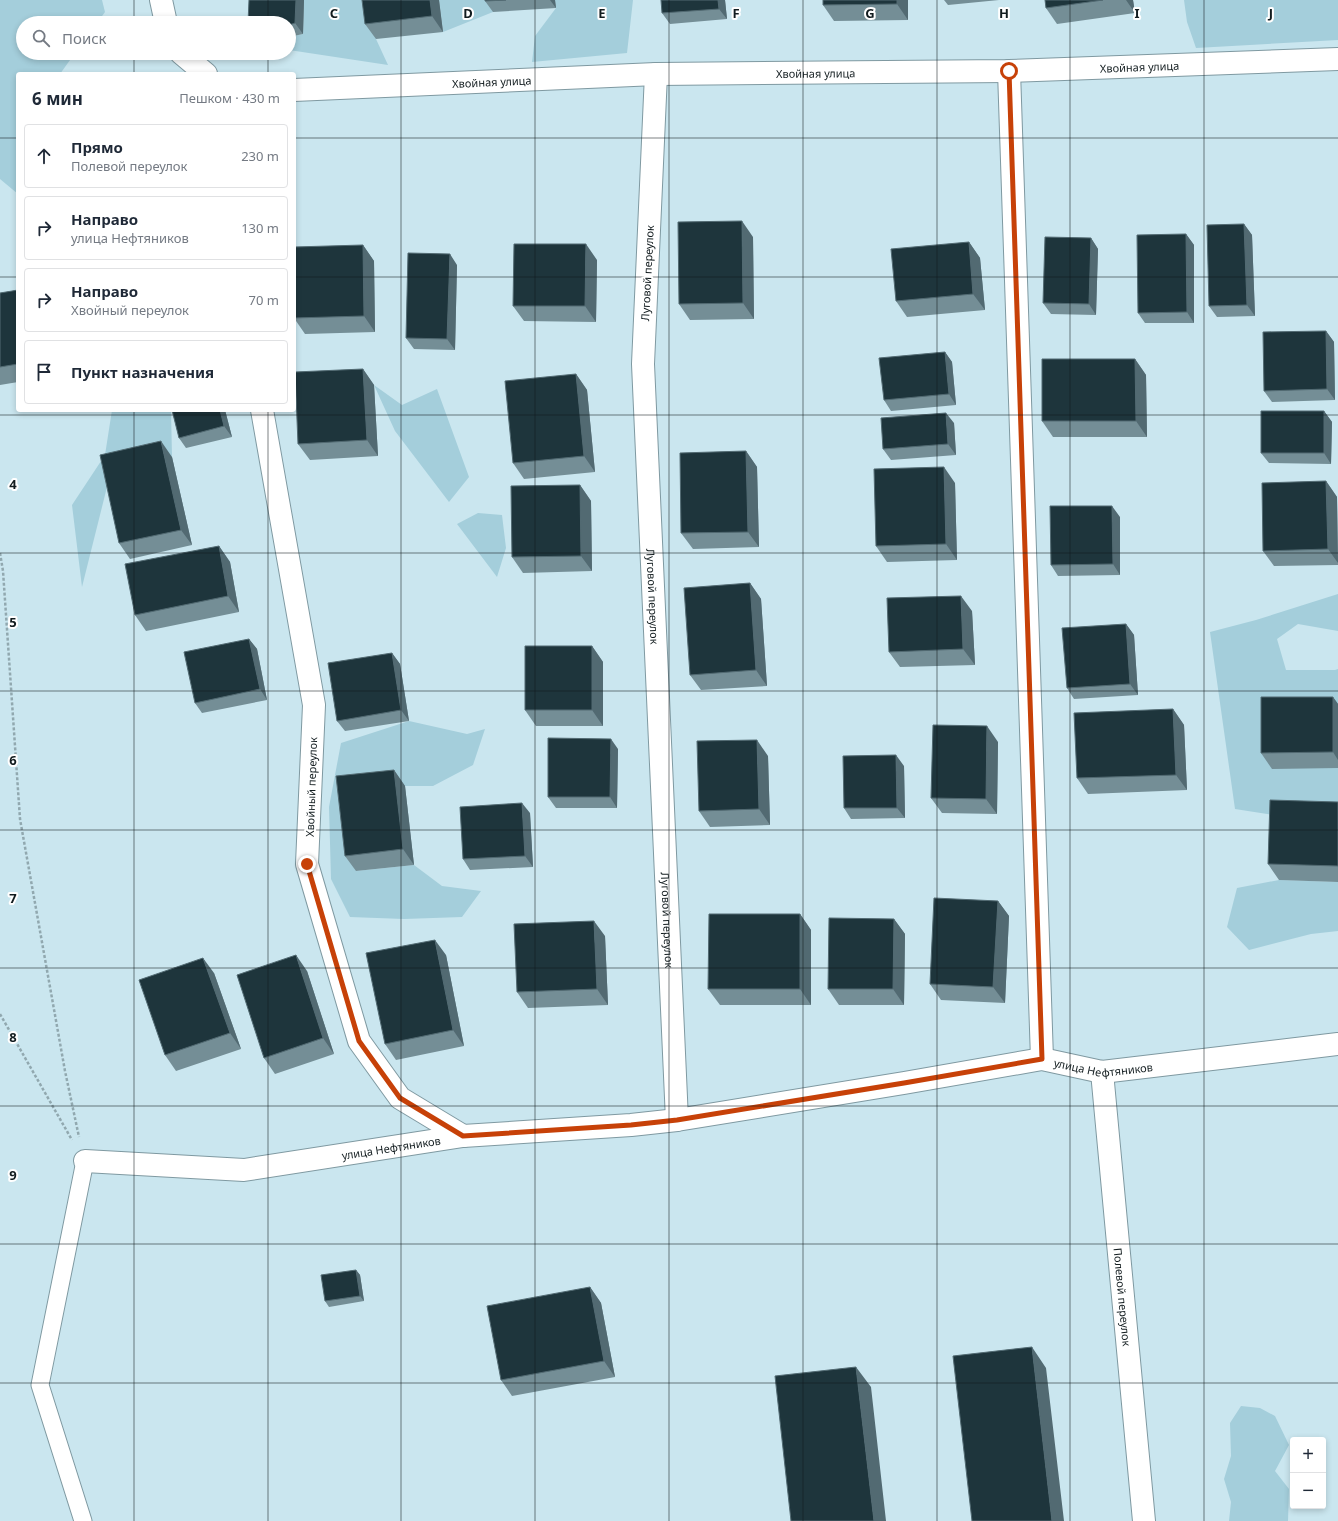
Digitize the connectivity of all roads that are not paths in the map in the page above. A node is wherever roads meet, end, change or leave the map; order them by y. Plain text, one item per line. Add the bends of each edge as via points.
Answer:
1 (161, 0) edge
2 (164, 16) edge
3 (1338, 59) edge
4 (188, 60) edge
5 (1009, 71) junction
6 (204, 72) edge
7 (656, 74) junction
8 (296, 90) edge
9 (262, 412) edge
10 (1338, 1044) edge
11 (1042, 1059) junction
12 (1102, 1072) junction
13 (677, 1120) junction
14 (463, 1136) junction
15 (85, 1161) joint
16 (83, 1521) edge
17 (1144, 1521) edge

1 - 2 street
3 - 5 street, Хвойная улица
4 - 6 street
5 - 7 street, Хвойная улица
5 - 11 street
7 - 8 street, Хвойная улица
7 - 13 street, Луговой переулок via 643,364
9 - 14 street, Хвойный переулок via 314,705 307,864 359,1041 400,1098
10 - 12 street, улица Нефтяников
11 - 12 street, улица Нефтяников
11 - 13 street, улица Нефтяников
12 - 17 street, Полевой переулок
13 - 14 street, улица Нефтяников
14 - 15 street, улица Нефтяников via 244,1170
15 - 16 lane via 40,1385

